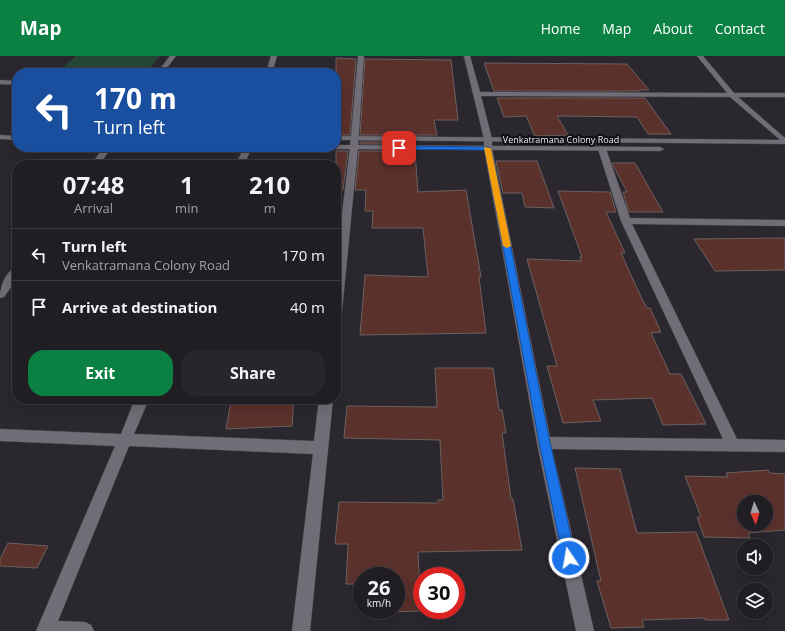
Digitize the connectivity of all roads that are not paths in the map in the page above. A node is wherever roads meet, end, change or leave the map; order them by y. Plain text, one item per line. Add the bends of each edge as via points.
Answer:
1 (173, 56) edge
2 (274, 56) edge
3 (361, 56) edge
4 (467, 56) edge
5 (700, 56) edge
6 (164, 68) edge
7 (270, 68) edge
8 (0, 82) edge
9 (12, 83) edge
10 (476, 94) junction
11 (785, 95) edge
12 (733, 96) junction
13 (0, 130) edge
14 (12, 130) edge
15 (0, 137) edge
16 (12, 138) edge
17 (341, 139) edge
18 (785, 142) edge
19 (354, 143) junction
20 (488, 144) junction
21 (341, 145) edge
22 (602, 149) junction
23 (785, 149) edge
24 (626, 221) junction
25 (785, 222) edge
26 (341, 264) edge
27 (12, 278) edge
28 (0, 294) edge
29 (140, 404) edge
30 (325, 404) edge
31 (0, 435) edge
32 (125, 439) junction
33 (544, 442) junction
34 (733, 445) junction
35 (785, 446) edge
36 (321, 448) junction
37 (45, 630) edge
38 (85, 631) edge
39 (301, 631) edge
40 (585, 631) edge

1 - 6 street
2 - 7 street
3 - 19 street
4 - 10 street
5 - 12 street
8 - 9 street
10 - 12 street
10 - 20 street
11 - 12 street
12 - 18 street
13 - 14 street
15 - 16 street
17 - 19 street
18 - 20 street
19 - 20 street, Venkatramana Colony Road
19 - 21 street, Venkatramana Colony Road
19 - 26 street
20 - 22 street, Venkatramana Colony Road
20 - 33 street
22 - 23 street, Venkatramana Colony Road
22 - 24 street
24 - 25 street
24 - 34 street
27 - 28 street
29 - 32 street
30 - 36 street
31 - 32 street
32 - 36 street
32 - 37 street
33 - 34 street
33 - 40 street
34 - 35 street
36 - 39 street
37 - 38 street

